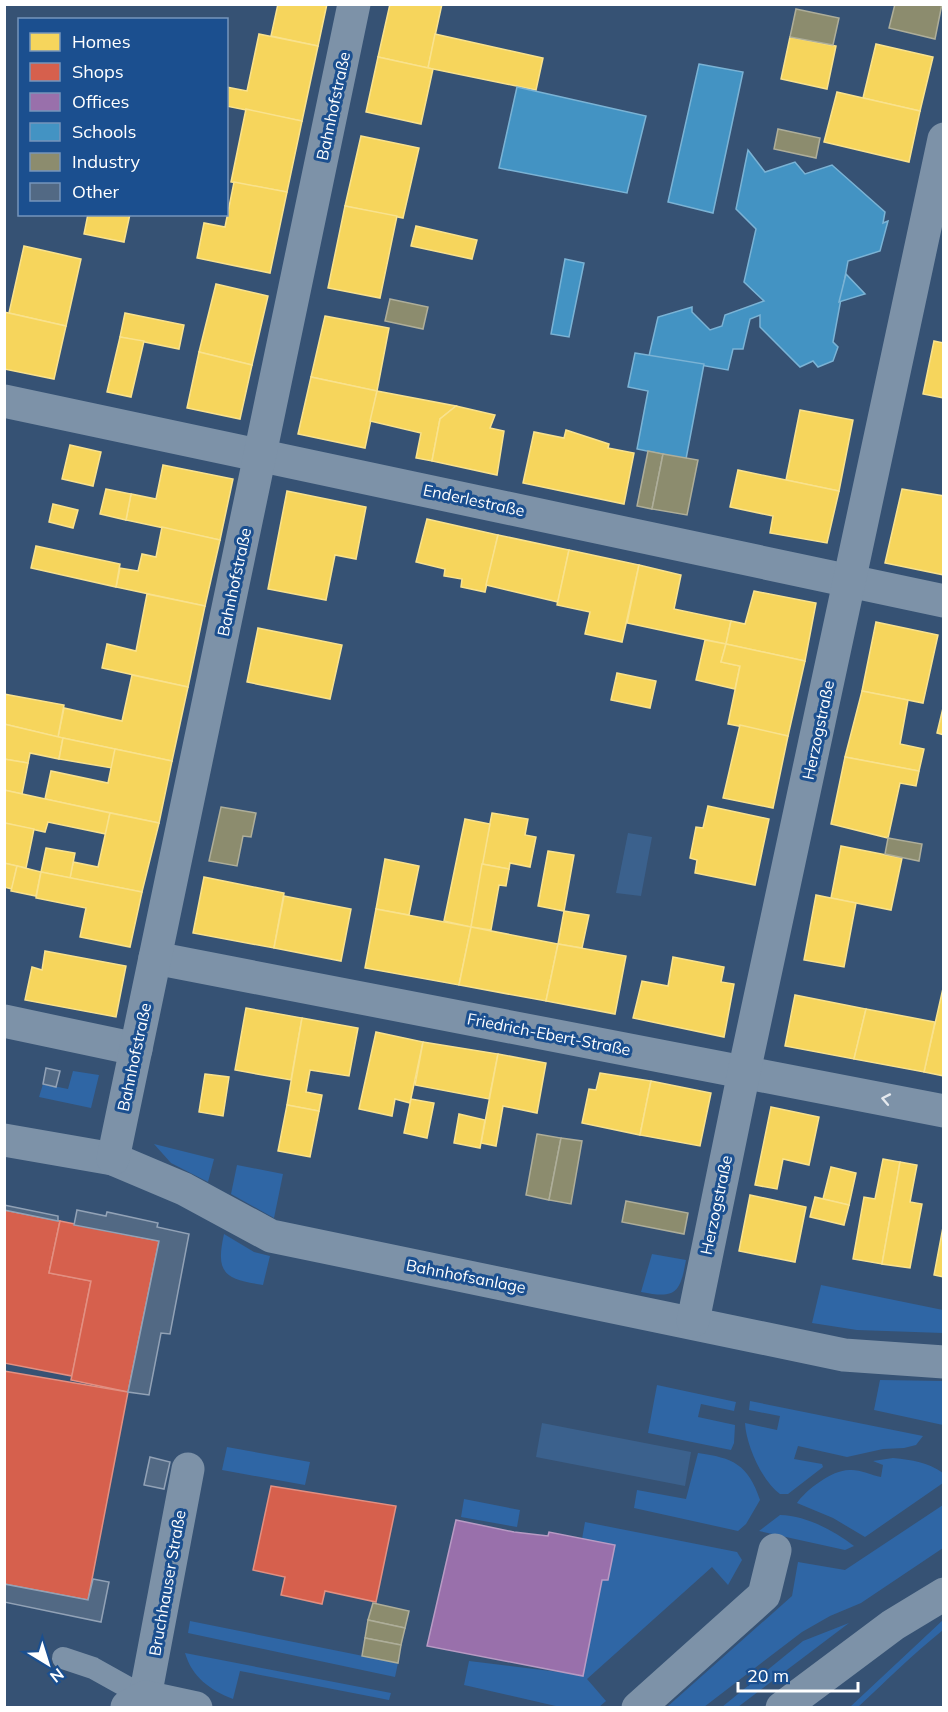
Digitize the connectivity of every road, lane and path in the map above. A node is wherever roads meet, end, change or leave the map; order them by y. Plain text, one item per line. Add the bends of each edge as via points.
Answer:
1 (354, 4) edge
2 (944, 139) edge
3 (4, 401) edge
4 (261, 455) junction
5 (850, 580) junction
6 (944, 601) edge
7 (154, 958) junction
8 (4, 1021) edge
9 (135, 1049) junction
10 (744, 1072) junction
11 (944, 1111) edge
12 (4, 1140) edge
13 (113, 1159) junction
14 (693, 1321) junction
15 (944, 1362) edge
16 (188, 1469) dead end
17 (775, 1550) dead end
18 (944, 1576) edge
19 (944, 1594) edge
20 (892, 1625) junction
21 (63, 1658) dead end
22 (135, 1702) edge
23 (196, 1707) edge
24 (639, 1707) edge
25 (782, 1707) edge

1 - 4 street, Bahnhofstraße
2 - 5 street, Herzogstraße
3 - 4 street, Enderlestraße
4 - 5 street, Enderlestraße
4 - 7 street, Bahnhofstraße
5 - 6 street, Enderlestraße
5 - 10 street, Herzogstraße
7 - 9 street, Bahnhofstraße
7 - 10 street, Friedrich-Ebert-Straße
8 - 9 street
9 - 13 street, Bahnhofstraße
11 -> 10 street, Friedrich-Ebert-Straße
10 - 14 street, Herzogstraße
12 - 13 street, Bahnhofsanlage
13 - 14 street, Bahnhofsanlage via 184,1189 271,1236
14 - 15 street, Bahnhofsanlage via 844,1355
16 - 22 street, Bruchhauser Straße
17 - 24 street via 764,1595
18 - 20 street
19 - 20 street
20 - 25 street
21 - 22 lane via 93,1668
22 - 23 street

